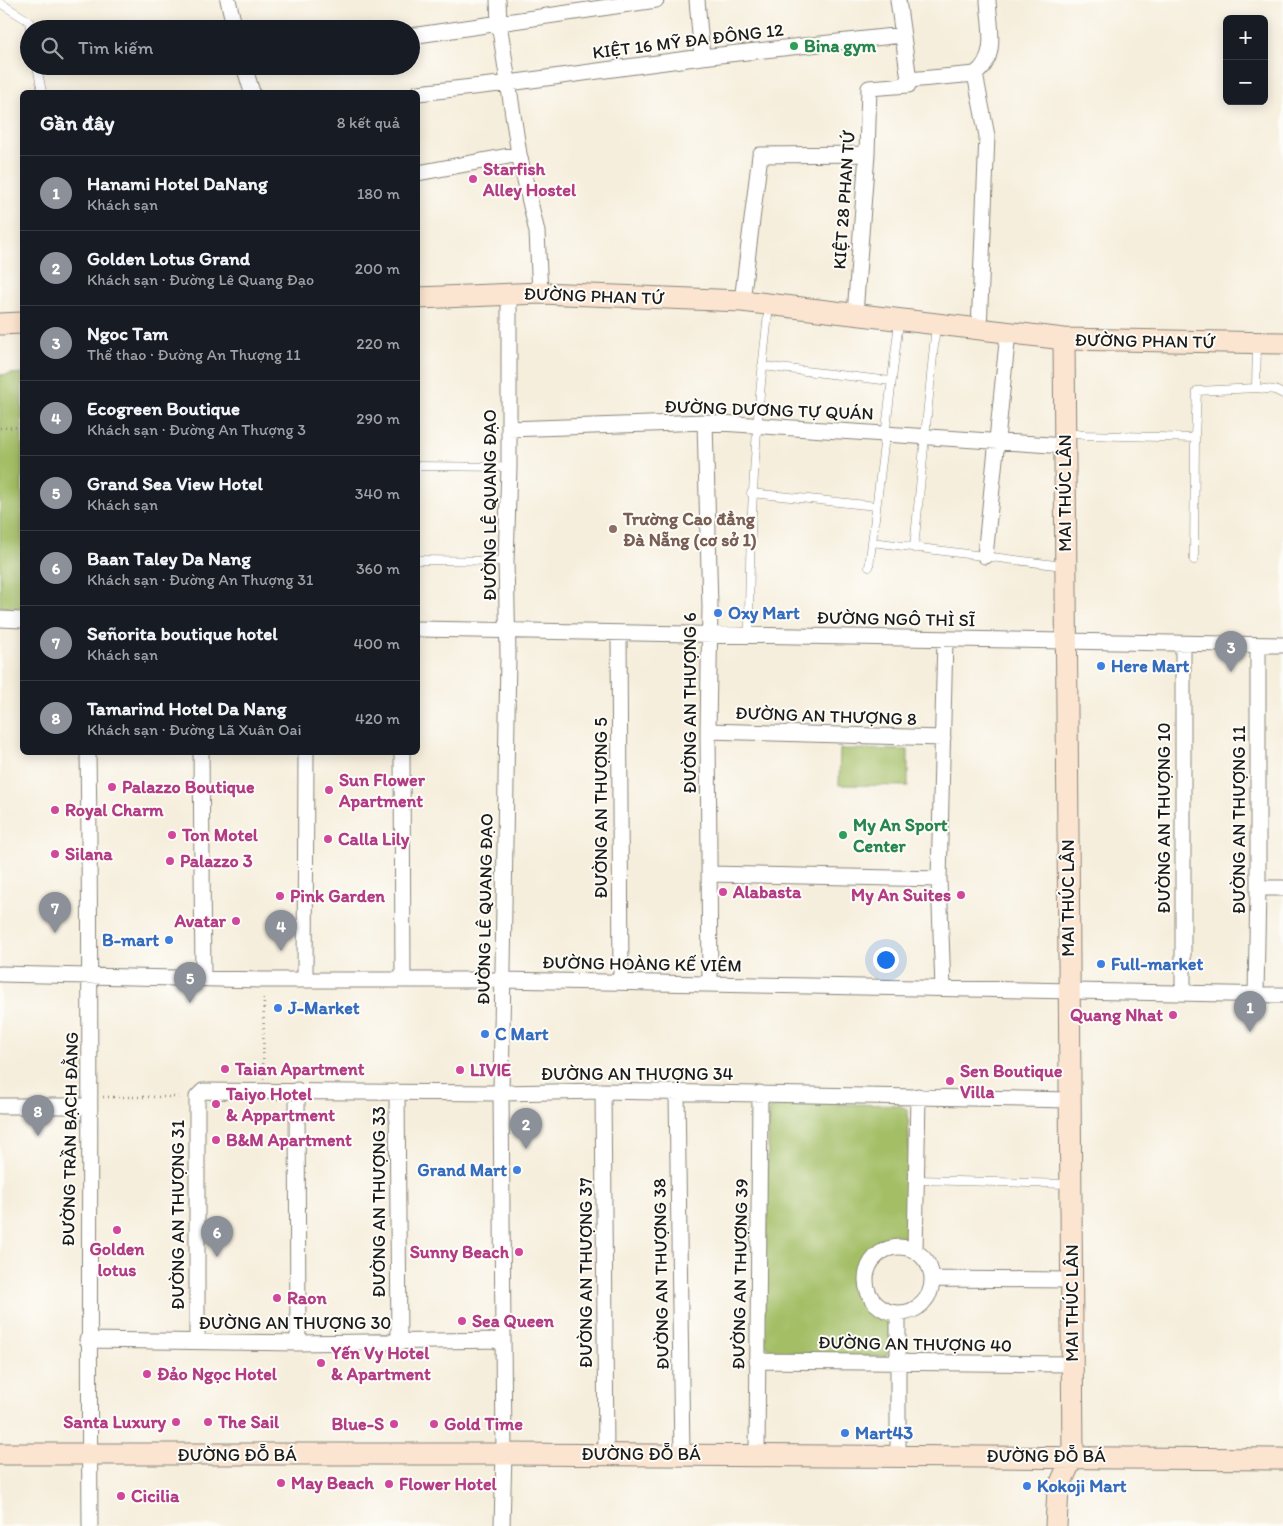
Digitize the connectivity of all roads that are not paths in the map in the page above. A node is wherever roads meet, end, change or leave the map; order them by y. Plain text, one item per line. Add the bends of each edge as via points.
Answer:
1 (228, 0) edge
2 (498, 0) edge
3 (656, 0) edge
4 (697, 0) edge
5 (898, 0) edge
6 (988, 0) edge
7 (0, 3) edge
8 (26, 20) edge
9 (233, 20) edge
10 (499, 23) junction
11 (420, 35) edge
12 (902, 35) junction
13 (702, 57) junction
14 (975, 74) junction
15 (39, 75) edge
16 (247, 75) edge
17 (909, 80) junction
18 (508, 83) junction
19 (42, 90) edge
20 (251, 90) edge
21 (420, 93) edge
22 (519, 154) junction
23 (868, 154) junction
24 (420, 173) edge
25 (509, 293) junction
26 (540, 293) junction
27 (420, 298) edge
28 (742, 301) junction
29 (770, 303) junction
30 (855, 314) junction
31 (899, 320) junction
32 (20, 323) edge
33 (0, 324) edge
34 (936, 325) junction
35 (979, 330) junction
36 (1008, 333) junction
37 (1064, 340) junction
38 (1257, 343) junction
39 (1283, 343) edge
40 (762, 366) junction
41 (891, 382) junction
42 (1256, 388) junction
43 (1283, 394) edge
44 (705, 422) junction
45 (755, 425) junction
46 (509, 429) junction
47 (884, 433) junction
48 (923, 436) junction
49 (1195, 438) junction
50 (1064, 439) junction
51 (996, 440) junction
52 (420, 466) edge
53 (509, 467) junction
54 (751, 493) junction
55 (876, 506) junction
56 (872, 542) junction
57 (914, 548) junction
58 (985, 556) junction
59 (420, 560) edge
60 (1194, 560) dead end
61 (506, 561) junction
62 (1066, 567) junction
63 (869, 568) dead end
64 (0, 620) edge
65 (20, 620) edge
66 (420, 629) edge
67 (508, 631) junction
68 (619, 633) junction
69 (710, 635) junction
70 (749, 635) junction
71 (945, 639) junction
72 (1066, 641) junction
73 (1183, 644) junction
74 (1258, 645) junction
75 (1283, 646) edge
76 (708, 731) junction
77 (943, 738) junction
78 (88, 755) edge
79 (201, 755) edge
80 (306, 755) edge
81 (402, 755) edge
82 (709, 874) junction
83 (939, 879) junction
84 (1258, 888) junction
85 (1283, 888) edge
86 (0, 974) edge
87 (91, 977) junction
88 (203, 979) junction
89 (305, 980) junction
90 (403, 980) junction
91 (502, 980) junction
92 (621, 982) junction
93 (710, 984) junction
94 (943, 988) junction
95 (1069, 990) junction
96 (1183, 993) junction
97 (1256, 994) junction
98 (1283, 995) edge
99 (297, 1090) junction
100 (603, 1091) junction
101 (397, 1092) junction
102 (677, 1092) junction
103 (501, 1093) junction
104 (760, 1093) junction
105 (200, 1094) joint
106 (918, 1096) junction
107 (1070, 1100) junction
108 (0, 1106) edge
109 (88, 1106) junction
110 (918, 1180) junction
111 (1071, 1184) junction
112 (914, 1251) junction
113 (933, 1279) junction
114 (1072, 1280) junction
115 (898, 1314) junction
116 (88, 1340) junction
117 (503, 1340) junction
118 (197, 1342) junction
119 (399, 1342) junction
120 (298, 1343) junction
121 (758, 1361) junction
122 (898, 1363) junction
123 (1072, 1364) junction
124 (0, 1454) edge
125 (504, 1454) junction
126 (606, 1454) junction
127 (89, 1455) junction
128 (682, 1455) junction
129 (757, 1455) junction
130 (898, 1456) junction
131 (1073, 1456) junction
132 (1283, 1459) edge
133 (90, 1526) edge
134 (502, 1526) edge
135 (1056, 1526) edge

1 - 9 street
2 - 10 street
3 - 10 street
4 - 13 street
5 - 12 street
6 - 14 street via 991,49 984,68
7 - 8 lane
10 - 11 street
10 - 18 street
12 - 13 street, KIỆT 16 MỸ ĐA ĐÔNG 12
12 - 17 street
13 - 18 street, KIỆT 16 MỸ ĐA ĐÔNG 12
14 - 17 street
14 - 35 street via 987,136
15 - 19 lane
16 - 20 street
17 - 23 street, KIỆT 28 PHAN TỨ via 908,85 869,88
18 - 21 street
18 - 22 street
22 - 24 street
22 - 26 street via 537,232
23 - 28 street via 760,155
23 - 30 street, KIỆT 28 PHAN TỨ
25 - 26 street, ĐƯỜNG PHAN TỨ
25 - 27 street, ĐƯỜNG PHAN TỨ
25 - 46 street, ĐƯỜNG LÊ QUANG ĐẠO
26 - 28 street, ĐƯỜNG PHAN TỨ
28 - 29 street, ĐƯỜNG PHAN TỨ
29 - 30 street, ĐƯỜNG PHAN TỨ
29 - 40 lane
30 - 31 street, ĐƯỜNG PHAN TỨ
31 - 34 street, ĐƯỜNG PHAN TỨ
31 - 41 lane
32 - 33 street
34 - 35 street, ĐƯỜNG PHAN TỨ
34 - 48 lane
35 - 36 street, ĐƯỜNG PHAN TỨ
36 - 37 street, ĐƯỜNG PHAN TỨ
36 - 51 street
37 - 38 street, ĐƯỜNG PHAN TỨ
37 - 50 street, MAI THÚC LÂN
38 - 39 street, ĐƯỜNG PHAN TỨ
38 - 42 lane
40 - 41 lane
40 - 45 lane
41 - 47 lane
42 - 43 lane
42 - 49 lane via 1197,391
44 - 45 street, ĐƯỜNG DƯƠNG TỰ QUÁN
44 - 46 street, ĐƯỜNG DƯƠNG TỰ QUÁN
44 - 69 street, ĐƯỜNG AN THƯỢNG 6
45 - 47 street, ĐƯỜNG DƯƠNG TỰ QUÁN
45 - 54 lane
46 - 53 street, ĐƯỜNG LÊ QUANG ĐẠO
47 - 48 street, ĐƯỜNG DƯƠNG TỰ QUÁN
47 - 55 lane
48 - 51 street, ĐƯỜNG DƯƠNG TỰ QUÁN
48 - 57 lane
49 - 50 lane via 1085,435
49 - 60 lane
50 - 51 street, ĐƯỜNG DƯƠNG TỰ QUÁN
50 - 62 street, MAI THÚC LÂN
51 - 58 street
52 - 53 lane
53 - 61 street, ĐƯỜNG LÊ QUANG ĐẠO
54 - 55 lane
54 - 70 lane
55 - 56 lane
56 - 57 lane
56 - 63 lane
57 - 58 lane
58 - 62 lane
59 - 61 lane
61 - 67 street, ĐƯỜNG LÊ QUANG ĐẠO
62 - 72 street, MAI THÚC LÂN
64 - 65 street
66 - 67 street, ĐƯỜNG NGÔ THÌ SĨ
67 - 68 street, ĐƯỜNG NGÔ THÌ SĨ
67 - 91 street, ĐƯỜNG LÊ QUANG ĐẠO
68 - 69 street, ĐƯỜNG NGÔ THÌ SĨ
68 - 92 street, ĐƯỜNG AN THƯỢNG 5
69 - 70 street, ĐƯỜNG NGÔ THÌ SĨ
69 - 76 street, ĐƯỜNG AN THƯỢNG 6
70 - 71 street, ĐƯỜNG NGÔ THÌ SĨ
71 - 72 street, ĐƯỜNG NGÔ THÌ SĨ
71 - 77 street
72 - 73 street, ĐƯỜNG NGÔ THÌ SĨ
72 - 95 street, MAI THÚC LÂN
73 - 74 street, ĐƯỜNG NGÔ THÌ SĨ
73 - 96 street, ĐƯỜNG AN THƯỢNG 10
74 - 75 street, ĐƯỜNG NGÔ THÌ SĨ
74 - 84 street, ĐƯỜNG AN THƯỢNG 11
76 - 77 street, ĐƯỜNG AN THƯỢNG 8
76 - 82 street, ĐƯỜNG AN THƯỢNG 6
77 - 83 street
78 - 87 street, ĐƯỜNG TRẦN BẠCH ĐẰNG
79 - 88 street
80 - 89 street
81 - 90 street
82 - 83 street
82 - 93 street, ĐƯỜNG AN THƯỢNG 6
83 - 94 street
84 - 85 street
84 - 97 street, ĐƯỜNG AN THƯỢNG 11
86 - 87 street, ĐƯỜNG HOÀNG KẾ VIÊM
87 - 88 street, ĐƯỜNG HOÀNG KẾ VIÊM
87 - 109 street, ĐƯỜNG TRẦN BẠCH ĐẰNG
88 - 89 street, ĐƯỜNG HOÀNG KẾ VIÊM
89 - 90 street, ĐƯỜNG HOÀNG KẾ VIÊM
90 - 91 street, ĐƯỜNG HOÀNG KẾ VIÊM
91 - 92 street, ĐƯỜNG HOÀNG KẾ VIÊM
91 - 103 street, ĐƯỜNG LÊ QUANG ĐẠO
92 - 93 street, ĐƯỜNG HOÀNG KẾ VIÊM
93 - 94 street, ĐƯỜNG HOÀNG KẾ VIÊM
94 - 95 street, ĐƯỜNG HOÀNG KẾ VIÊM
95 - 96 street, ĐƯỜNG HOÀNG KẾ VIÊM
95 - 107 street, MAI THÚC LÂN
96 - 97 street, ĐƯỜNG HOÀNG KẾ VIÊM
97 - 98 street, ĐƯỜNG HOÀNG KẾ VIÊM
99 - 101 street, ĐƯỜNG AN THƯỢNG 34
99 - 105 street, ĐƯỜNG AN THƯỢNG 34
99 - 120 street
100 - 102 street, ĐƯỜNG AN THƯỢNG 34
100 - 103 street, ĐƯỜNG AN THƯỢNG 34
100 - 126 street, ĐƯỜNG AN THƯỢNG 37
101 - 103 street, ĐƯỜNG AN THƯỢNG 34
101 - 119 street, ĐƯỜNG AN THƯỢNG 33
102 - 104 street, ĐƯỜNG AN THƯỢNG 34
102 - 128 street, ĐƯỜNG AN THƯỢNG 38
103 - 117 street, ĐƯỜNG LÊ QUANG ĐẠO
104 - 106 street, ĐƯỜNG AN THƯỢNG 34
104 - 121 street, ĐƯỜNG AN THƯỢNG 39
105 - 118 street, ĐƯỜNG AN THƯỢNG 31
106 - 107 street, ĐƯỜNG AN THƯỢNG 34
106 - 110 street
107 - 111 street, MAI THÚC LÂN
108 - 109 street
109 - 116 street, ĐƯỜNG TRẦN BẠCH ĐẰNG
110 - 111 lane
110 - 112 street
111 - 114 street, MAI THÚC LÂN
112 - 113 street via 928,1262
112 - 115 street via 904,1247 883,1251 874,1258 867,1272 871,1298 883,1309
113 - 114 street
113 - 115 street via 923,1304
114 - 123 street, MAI THÚC LÂN
115 - 122 street
116 - 118 street, ĐƯỜNG AN THƯỢNG 30
116 - 127 street, ĐƯỜNG TRẦN BẠCH ĐẰNG
117 - 119 street, ĐƯỜNG AN THƯỢNG 30
117 - 125 street, ĐƯỜNG LÊ QUANG ĐẠO
118 - 120 street, ĐƯỜNG AN THƯỢNG 30
119 - 120 street, ĐƯỜNG AN THƯỢNG 30
121 - 122 street, ĐƯỜNG AN THƯỢNG 40
121 - 129 street, ĐƯỜNG AN THƯỢNG 39
122 - 123 street, ĐƯỜNG AN THƯỢNG 40
122 - 130 street
123 - 131 street, MAI THÚC LÂN
124 - 127 street, ĐƯỜNG ĐỖ BÁ
125 - 126 street, ĐƯỜNG ĐỖ BÁ
125 - 127 street, ĐƯỜNG ĐỖ BÁ
125 - 134 street, ĐƯỜNG LÊ QUANG ĐẠO
126 - 128 street, ĐƯỜNG ĐỖ BÁ
127 - 133 street, ĐƯỜNG TRẦN BẠCH ĐẰNG
128 - 129 street, ĐƯỜNG ĐỖ BÁ
129 - 130 street, ĐƯỜNG ĐỖ BÁ
130 - 131 street, ĐƯỜNG ĐỖ BÁ
131 - 132 street, ĐƯỜNG ĐỖ BÁ
131 - 135 street via 1058,1489

